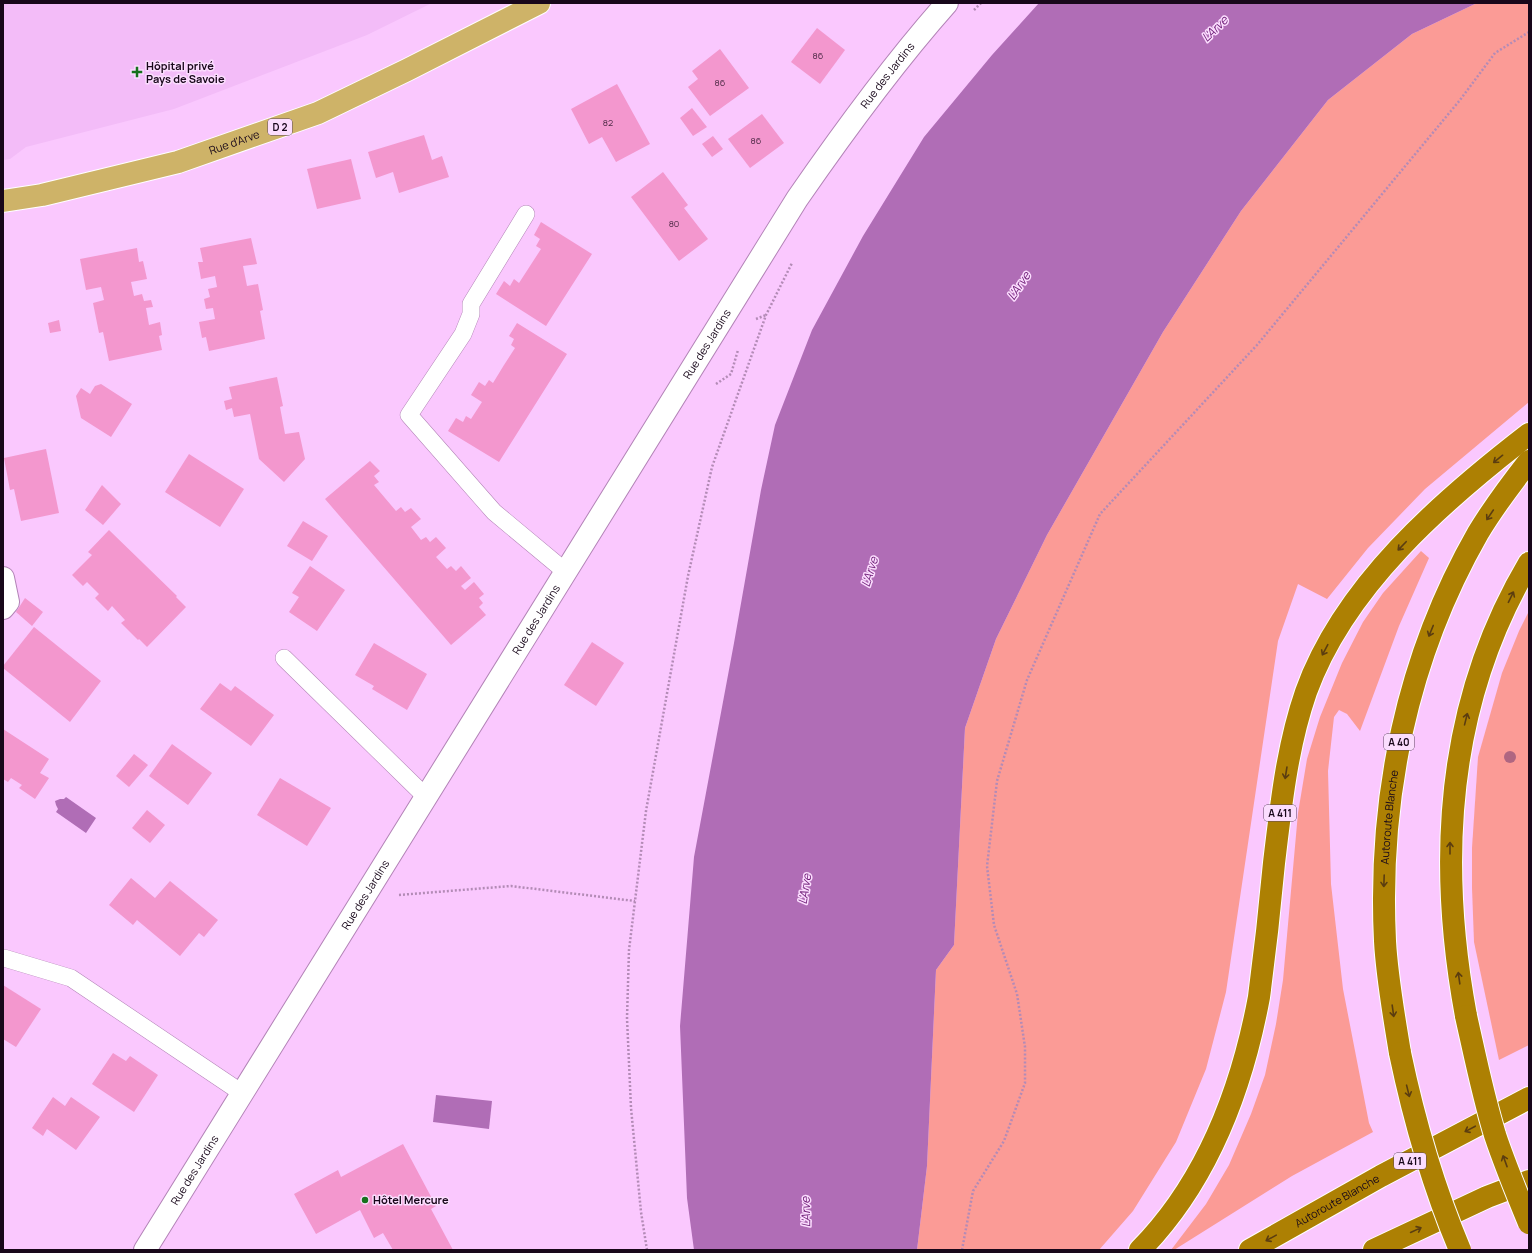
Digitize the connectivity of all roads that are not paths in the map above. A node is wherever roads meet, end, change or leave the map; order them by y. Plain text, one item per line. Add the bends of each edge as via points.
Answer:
1 (539, 3) edge
2 (947, 3) edge
3 (3, 201) edge
4 (526, 214) dead end
5 (1529, 434) edge
6 (1529, 461) edge
7 (1529, 563) edge
8 (566, 572) junction
9 (3, 578) edge
10 (3, 608) edge
11 (284, 658) dead end
12 (426, 798) junction
13 (4, 958) dead end
14 (242, 1093) junction
15 (1529, 1098) edge
16 (1529, 1181) edge
17 (1529, 1223) edge
18 (145, 1250) edge
19 (1140, 1250) edge
20 (1250, 1250) edge
21 (1374, 1250) edge
22 (1460, 1250) edge

1 - 3 main road, Rue d'Arve / D 2 via 318,113 178,162 42,195
2 - 8 street, Rue des Jardins via 870,97 797,199
4 - 8 lane via 471,304 471,314 463,334 409,415 494,512
5 -> 19 highway, A 411 via 1444,504 1377,573 1347,611 1315,670 1299,716 1288,763 1259,997 1241,1070 1220,1128 1199,1170 1168,1218
6 -> 22 highway, Autoroute Blanche / A 40, bridge via 1480,531 1450,587 1416,672 1405,713 1391,789 1384,882 1385,935 1400,1053 1433,1182
17 -> 7 highway, bridge via 1496,1136 1479,1077 1456,954 1451,867 1452,818 1463,730 1479,672 1492,638
8 - 12 street, Rue des Jardins
9 - 10 street via 8,602
11 - 12 lane
12 - 14 street, Rue des Jardins
13 - 14 lane via 71,978
14 - 18 street, Rue des Jardins
15 -> 20 highway, Autoroute Blanche / A 411 via 1381,1176
21 -> 16 highway via 1487,1197

